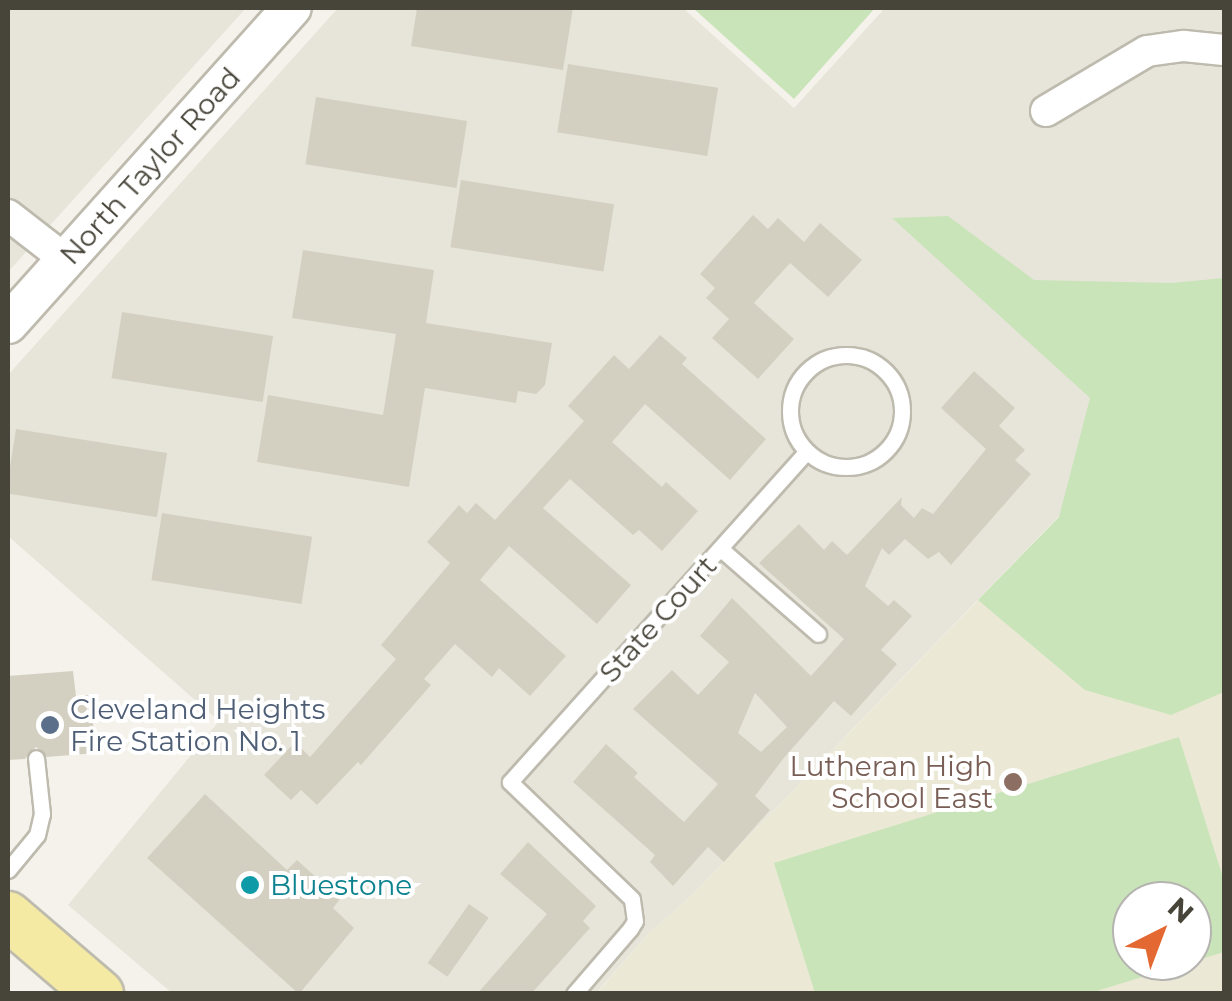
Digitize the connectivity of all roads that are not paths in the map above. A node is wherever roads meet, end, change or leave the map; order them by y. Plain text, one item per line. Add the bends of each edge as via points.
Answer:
1 (292, 8) edge
2 (1224, 50) edge
3 (1046, 110) dead end
4 (8, 214) edge
5 (66, 260) junction
6 (8, 324) edge
7 (805, 453) junction
8 (721, 549) junction
9 (818, 634) dead end
10 (36, 758) dead end
11 (8, 870) edge
12 (8, 916) edge
13 (99, 994) edge
14 (574, 994) edge

1 - 5 street, North Taylor Road
2 - 3 street via 1147,51
4 - 5 street
5 - 6 street, North Taylor Road
7 - 7 lane via 839,467 858,466 891,446 903,410 890,375 856,356 822,360 808,370 791,400
7 - 8 lane, State Court
8 - 9 lane
8 - 14 lane, State Court via 510,782 632,898 636,910 630,929
10 - 11 lane via 42,814 37,835
12 - 13 main road

